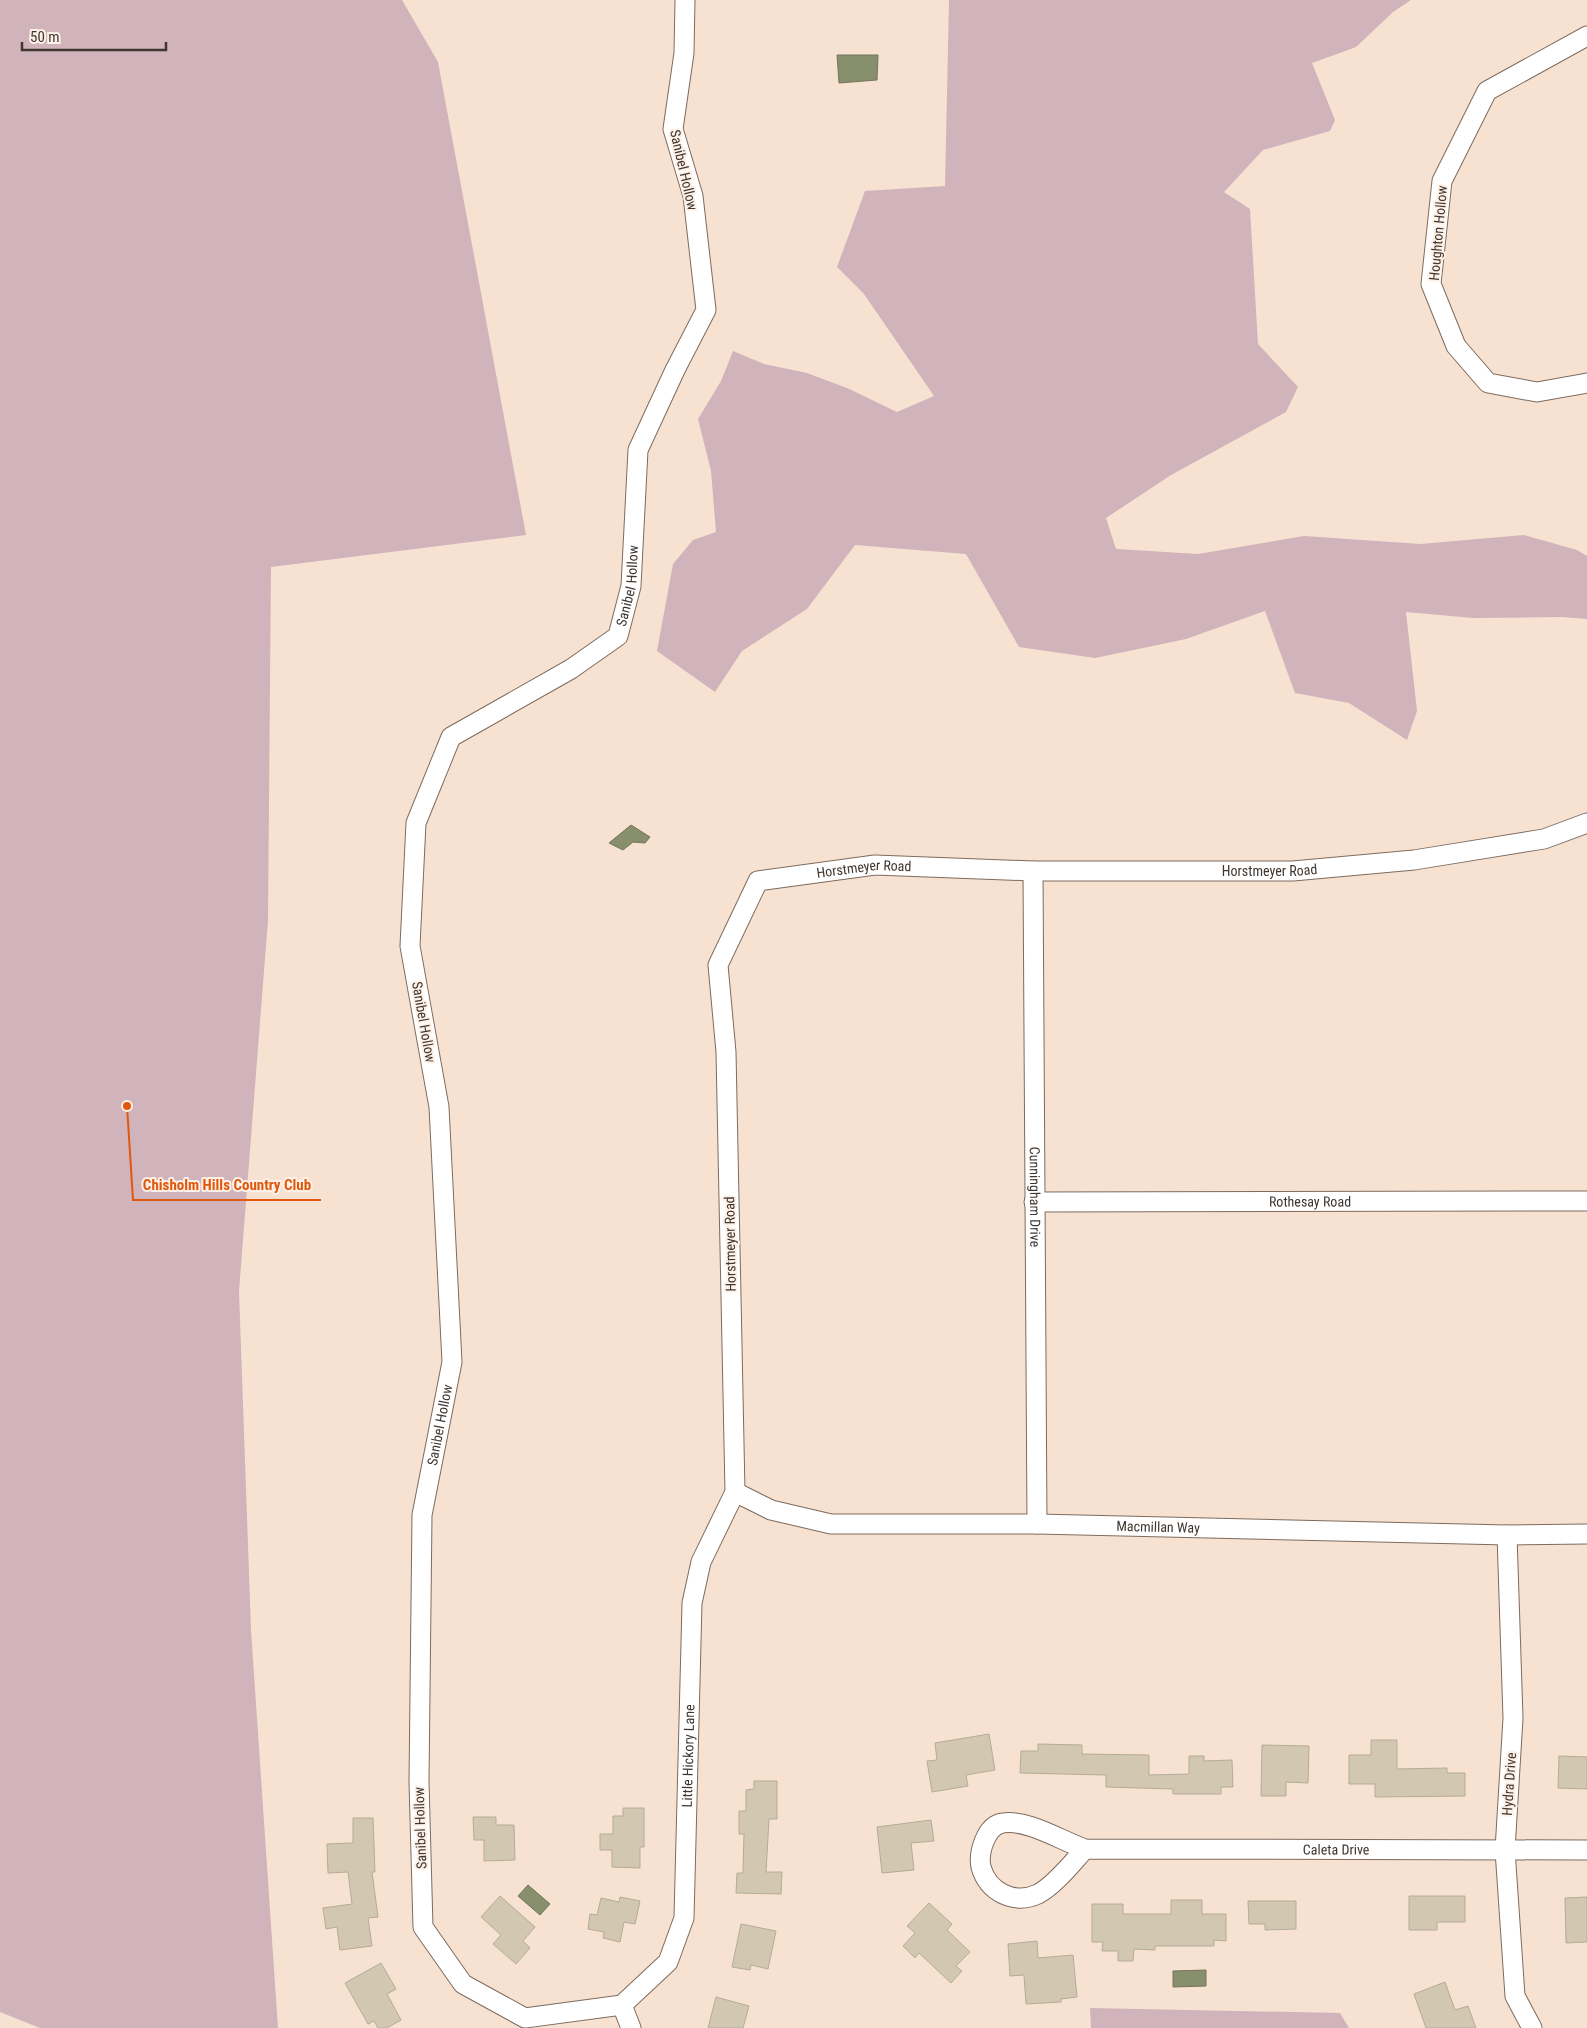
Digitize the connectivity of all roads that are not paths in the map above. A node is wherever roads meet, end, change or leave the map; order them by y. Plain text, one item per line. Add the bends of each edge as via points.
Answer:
1 (685, 0) edge
2 (1587, 36) edge
3 (1587, 383) edge
4 (1587, 823) edge
5 (1033, 871) junction
6 (1587, 1201) edge
7 (1034, 1202) junction
8 (736, 1492) junction
9 (1037, 1524) junction
10 (1587, 1534) edge
11 (1507, 1535) junction
12 (1085, 1849) junction
13 (1504, 1850) junction
14 (1587, 1850) edge
15 (622, 2005) junction
16 (631, 2028) edge
17 (1532, 2028) edge

1 - 15 street, Sanibel Hollow via 684,53 673,129 693,196 706,310 638,450 631,586 618,636 571,669 451,736 416,823 410,946 439,1107 452,1362 422,1515 419,1782 423,1927 463,1984 525,2018
2 - 3 street, Houghton Hollow via 1487,91 1442,181 1431,284 1456,346 1488,383 1537,392
4 - 5 street, Horstmeyer Road via 1544,839 1414,860 1293,871
5 - 7 street, Cunningham Drive
5 - 8 street, Horstmeyer Road via 874,865 758,881 754,889 718,965 726,1052
6 - 7 street, Rothesay Road
7 - 9 street, Cunningham Drive
8 - 9 street, Macmillan Way via 771,1510 831,1524
8 - 15 street, Little Hickory Lane via 701,1562 692,1604 684,1918 668,1962
9 - 11 street, Macmillan Way
10 - 11 street, Macmillan Way
11 - 13 street, Hydra Drive via 1513,1718
12 - 12 street, Caleta Drive via 1018,1823 1000,1823 988,1832 982,1848 981,1866 995,1890 1006,1896 1023,1898 1038,1894 1052,1883
12 - 13 street, Caleta Drive
13 - 14 street, Caleta Drive
13 - 17 street, Hydra Drive via 1515,1996
15 - 16 street

